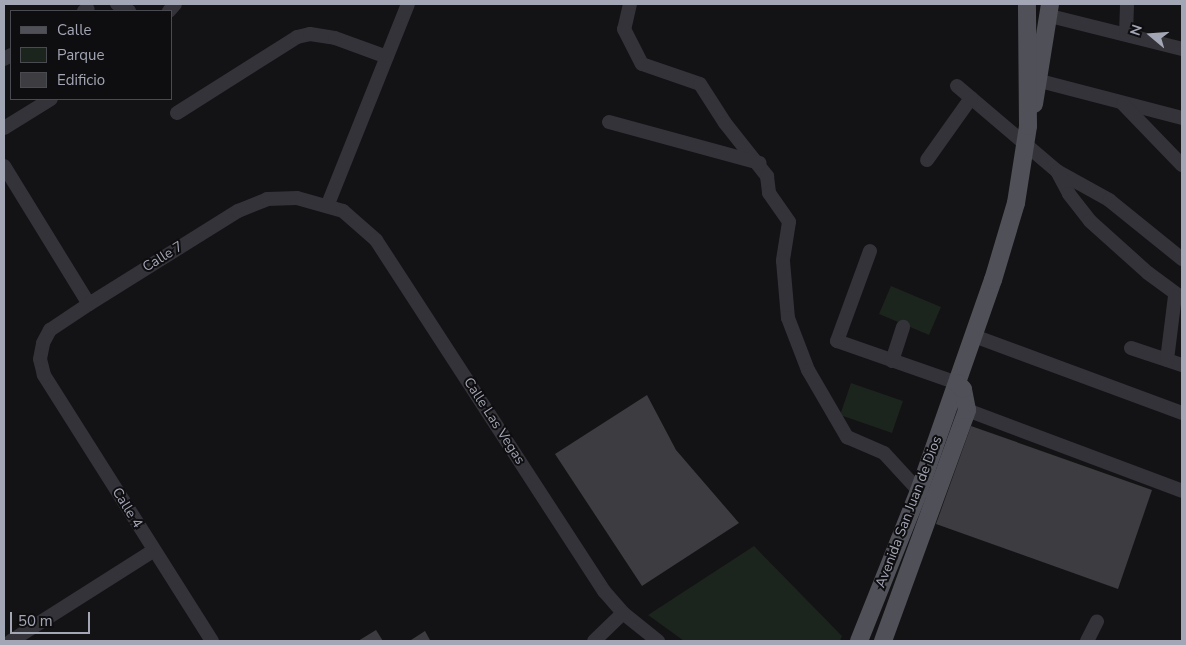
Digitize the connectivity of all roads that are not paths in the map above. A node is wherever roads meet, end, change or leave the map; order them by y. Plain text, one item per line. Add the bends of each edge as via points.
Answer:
1 (408, 4) edge
2 (630, 4) edge
3 (1027, 4) edge
4 (1127, 4) edge
5 (1050, 10) edge
6 (1126, 34) junction
7 (1182, 49) edge
8 (387, 57) junction
9 (1040, 81) junction
10 (957, 86) dead end
11 (971, 98) junction
12 (49, 100) edge
13 (1123, 104) junction
14 (177, 113) dead end
15 (1182, 118) edge
16 (609, 122) dead end
17 (1028, 126) junction
18 (4, 128) edge
19 (1026, 146) junction
20 (927, 160) dead end
21 (760, 163) junction
22 (1182, 165) edge
23 (4, 166) edge
24 (1057, 171) junction
25 (328, 204) junction
26 (870, 251) dead end
27 (1182, 259) edge
28 (1179, 297) edge
29 (89, 304) junction
30 (903, 327) dead end
31 (974, 336) junction
32 (1131, 348) dead end
33 (1167, 360) junction
34 (892, 361) junction
35 (1182, 365) edge
36 (44, 374) joint
37 (957, 383) junction
38 (967, 410) junction
39 (1182, 413) edge
40 (919, 490) junction
41 (1182, 491) edge
42 (153, 551) junction
43 (623, 613) junction
44 (1097, 621) dead end
45 (11, 641) edge
46 (212, 641) edge
47 (594, 641) edge
48 (658, 641) edge
49 (859, 641) edge
50 (883, 641) edge
51 (1087, 641) edge

1 - 8 street
2 - 21 street via 624,29 642,64 700,84 725,123
3 - 17 main road, Avenida San Juan de Dios
4 - 6 street
5 - 6 street
5 - 9 main road, Avenida San Juan de Dios
6 - 7 street
8 - 14 street via 335,38 310,34 297,37
8 - 25 street
9 - 13 street
9 - 17 main road, Avenida San Juan de Dios
10 - 11 street
11 - 19 street
11 - 20 street
12 - 18 street
13 - 15 street
13 - 22 street
16 - 21 street
17 - 19 main road, Avenida San Juan de Dios
19 - 24 street
19 - 31 main road, Avenida San Juan de Dios via 1011,220
21 - 40 street via 767,176 768,193 789,222 783,261 783,290 788,318 808,370 847,437 884,453
23 - 29 street
24 - 27 street via 1109,200
24 - 28 street via 1069,194 1090,221
25 - 29 street, Calle 7 via 297,198 267,199 238,211
25 - 43 street, Calle Las Vegas via 355,218 376,240 594,574
26 - 34 street via 837,341
28 - 33 street
29 - 36 street, Calle 7 via 50,330 40,359
30 - 34 street
31 - 37 main road, Avenida San Juan de Dios
31 - 39 street
32 - 33 street
33 - 35 street
34 - 37 street
36 - 42 street, Calle 4
37 - 38 main road via 962,389
37 - 40 main road, Avenida San Juan de Dios
38 - 41 street
38 - 50 main road, Avenida San Juan de Dios
40 - 49 main road, Avenida San Juan de Dios
42 - 45 street
42 - 46 street, Calle 4
43 - 47 street
43 - 48 street, Calle Las Vegas
44 - 51 street

